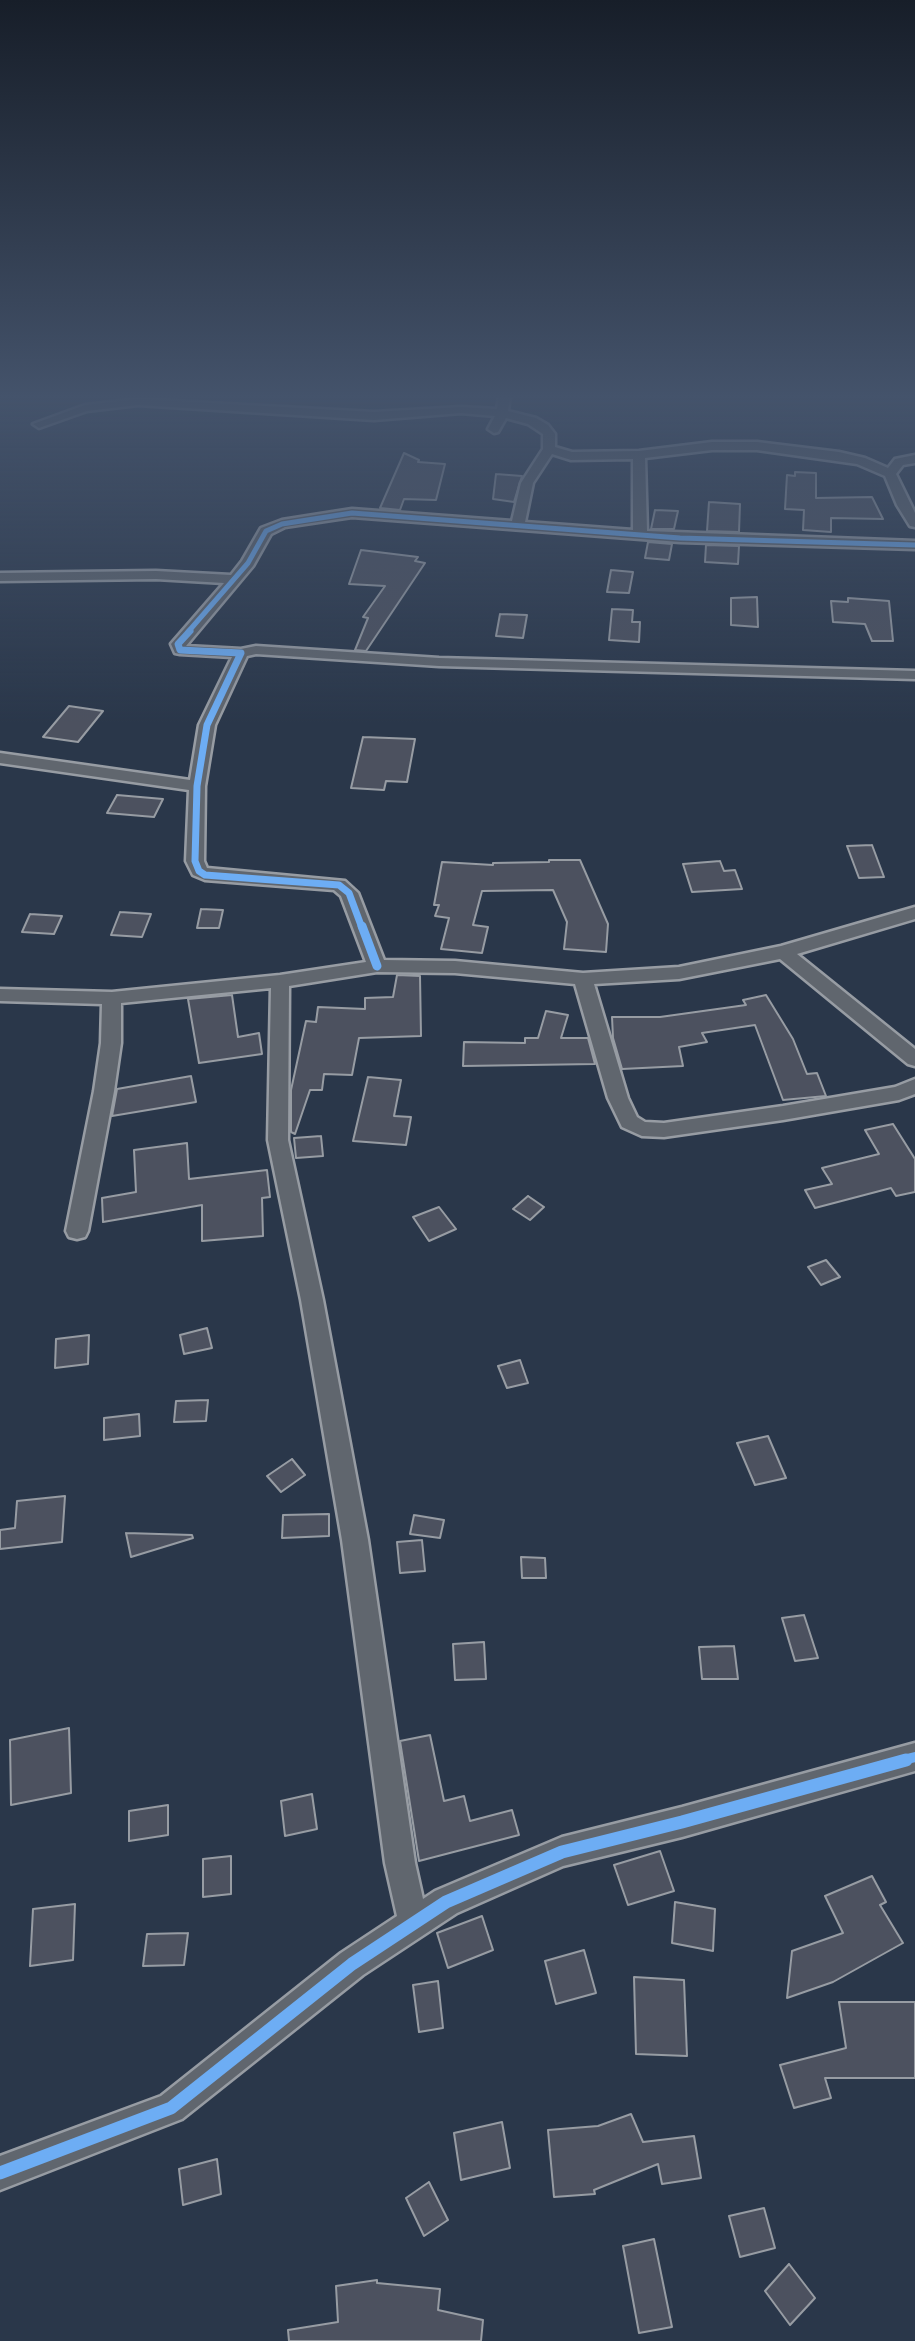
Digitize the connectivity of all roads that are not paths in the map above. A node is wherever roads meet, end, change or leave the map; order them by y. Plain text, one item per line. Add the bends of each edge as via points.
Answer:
1 (522, 505) edge
2 (640, 505) edge
3 (903, 505) edge
4 (915, 523) edge
5 (517, 527) junction
6 (640, 535) junction
7 (915, 545) edge
8 (0, 577) edge
9 (234, 579) junction
10 (241, 653) junction
11 (915, 675) edge
12 (0, 758) edge
13 (197, 786) junction
14 (915, 913) edge
15 (783, 952) junction
16 (377, 966) junction
17 (583, 979) junction
18 (280, 981) junction
19 (0, 995) edge
20 (112, 998) junction
21 (915, 1059) edge
22 (915, 1086) edge
23 (77, 1231) dead end
24 (915, 1757) edge
25 (414, 1924) junction
26 (0, 2174) edge

1 - 5 street
2 - 6 street
3 - 4 street
5 - 6 street
5 - 9 street via 339,513 266,531
6 - 7 street
8 - 9 street
9 - 10 street via 178,645 180,650
10 - 11 street
10 - 13 street via 207,725
12 - 13 street
13 - 16 street via 198,871 339,885 349,893
14 - 15 street
15 - 17 street via 679,973
15 - 21 street
16 - 17 street via 455,967
16 - 18 street
17 - 22 street via 618,1098 629,1122 642,1129 783,1113 899,1093
18 - 20 street
18 - 25 street via 278,1139 352,1527 400,1863
19 - 20 street
20 - 23 street via 107,1067
24 - 25 street via 562,1852 446,1902
25 - 26 street via 352,1964 171,2108

